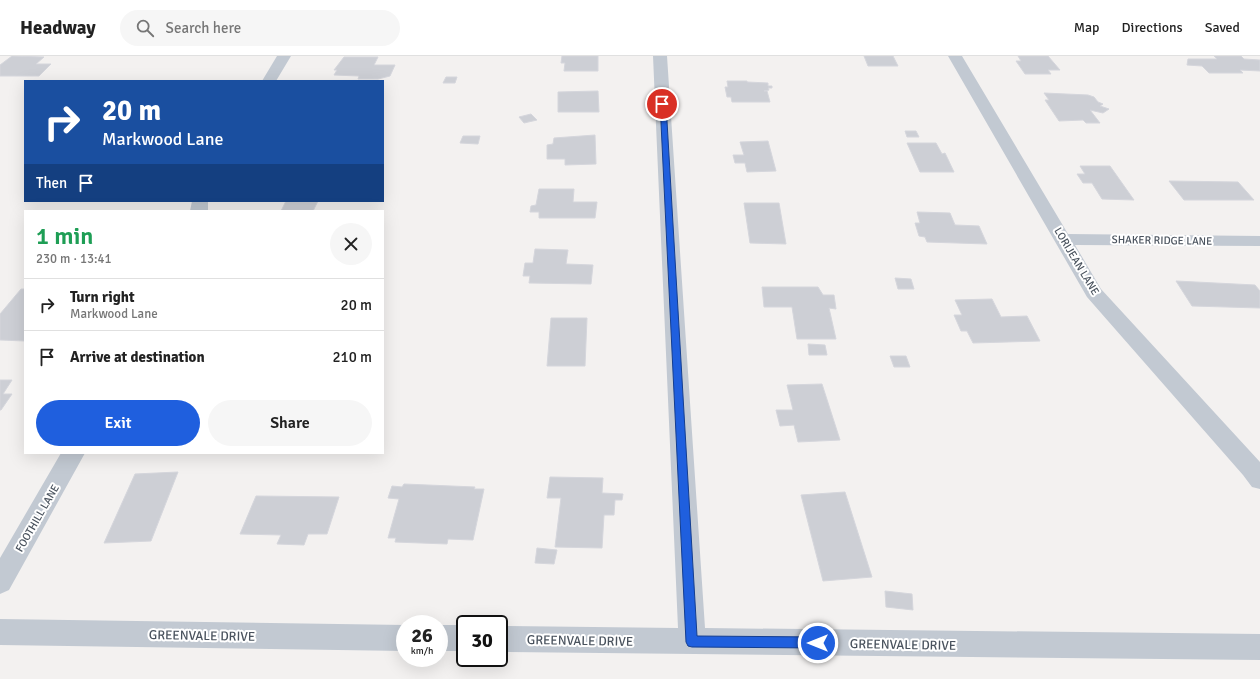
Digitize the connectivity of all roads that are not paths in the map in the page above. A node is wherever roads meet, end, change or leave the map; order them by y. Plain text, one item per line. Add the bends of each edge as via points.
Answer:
1 (284, 56) edge
2 (660, 56) edge
3 (954, 56) edge
4 (270, 80) edge
5 (1063, 239) junction
6 (1260, 241) edge
7 (72, 454) edge
8 (1260, 480) edge
9 (0, 582) edge
10 (0, 632) edge
11 (396, 638) edge
12 (508, 639) edge
13 (692, 642) junction
14 (1260, 647) edge

1 - 4 street
2 - 13 street
3 - 5 street, LORIJEAN LANE
5 - 6 street, SHAKER RIDGE LANE
5 - 8 street, LORIJEAN LANE via 1094,293
7 - 9 street, FOOTHILL LANE
10 - 11 street, GREENVALE DRIVE
12 - 13 street, GREENVALE DRIVE
13 - 14 street, GREENVALE DRIVE

